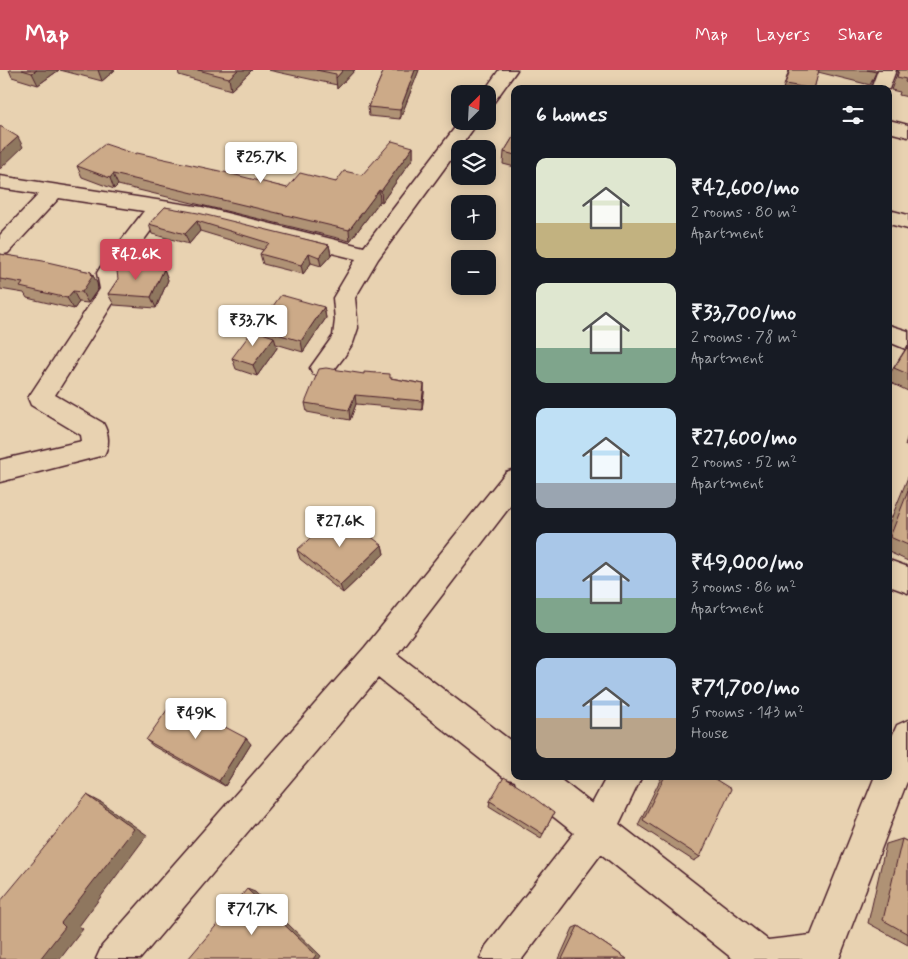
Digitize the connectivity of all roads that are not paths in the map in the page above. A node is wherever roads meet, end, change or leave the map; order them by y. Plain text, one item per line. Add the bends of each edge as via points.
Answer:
1 (508, 70) edge
2 (887, 70) edge
3 (881, 85) edge
4 (496, 87) edge
5 (892, 127) edge
6 (463, 130) edge
7 (908, 131) edge
8 (0, 182) edge
9 (54, 191) junction
10 (158, 207) junction
11 (892, 218) edge
12 (908, 222) edge
13 (0, 248) edge
14 (369, 255) junction
15 (892, 334) edge
16 (908, 341) edge
17 (322, 368) edge
18 (0, 471) edge
19 (511, 485) edge
20 (892, 574) edge
21 (908, 580) edge
22 (376, 657) junction
23 (908, 736) edge
24 (511, 762) edge
25 (892, 777) edge
26 (535, 780) edge
27 (623, 780) edge
28 (891, 780) edge
29 (598, 829) junction
30 (115, 959) edge
31 (499, 959) edge

1 - 4 street
2 - 3 street
5 - 7 street
6 - 14 street
8 - 9 street
9 - 10 street
9 - 13 street
10 - 14 street via 202,214
10 - 18 street via 108,273 111,289 40,398 94,430 95,448
11 - 12 street
14 - 17 street via 344,298 348,328 338,349
15 - 16 street
19 - 22 street
20 - 21 street
22 - 24 street
22 - 30 street
23 - 25 street
26 - 29 street
27 - 29 street
28 - 29 street via 823,952 764,959
29 - 31 street

